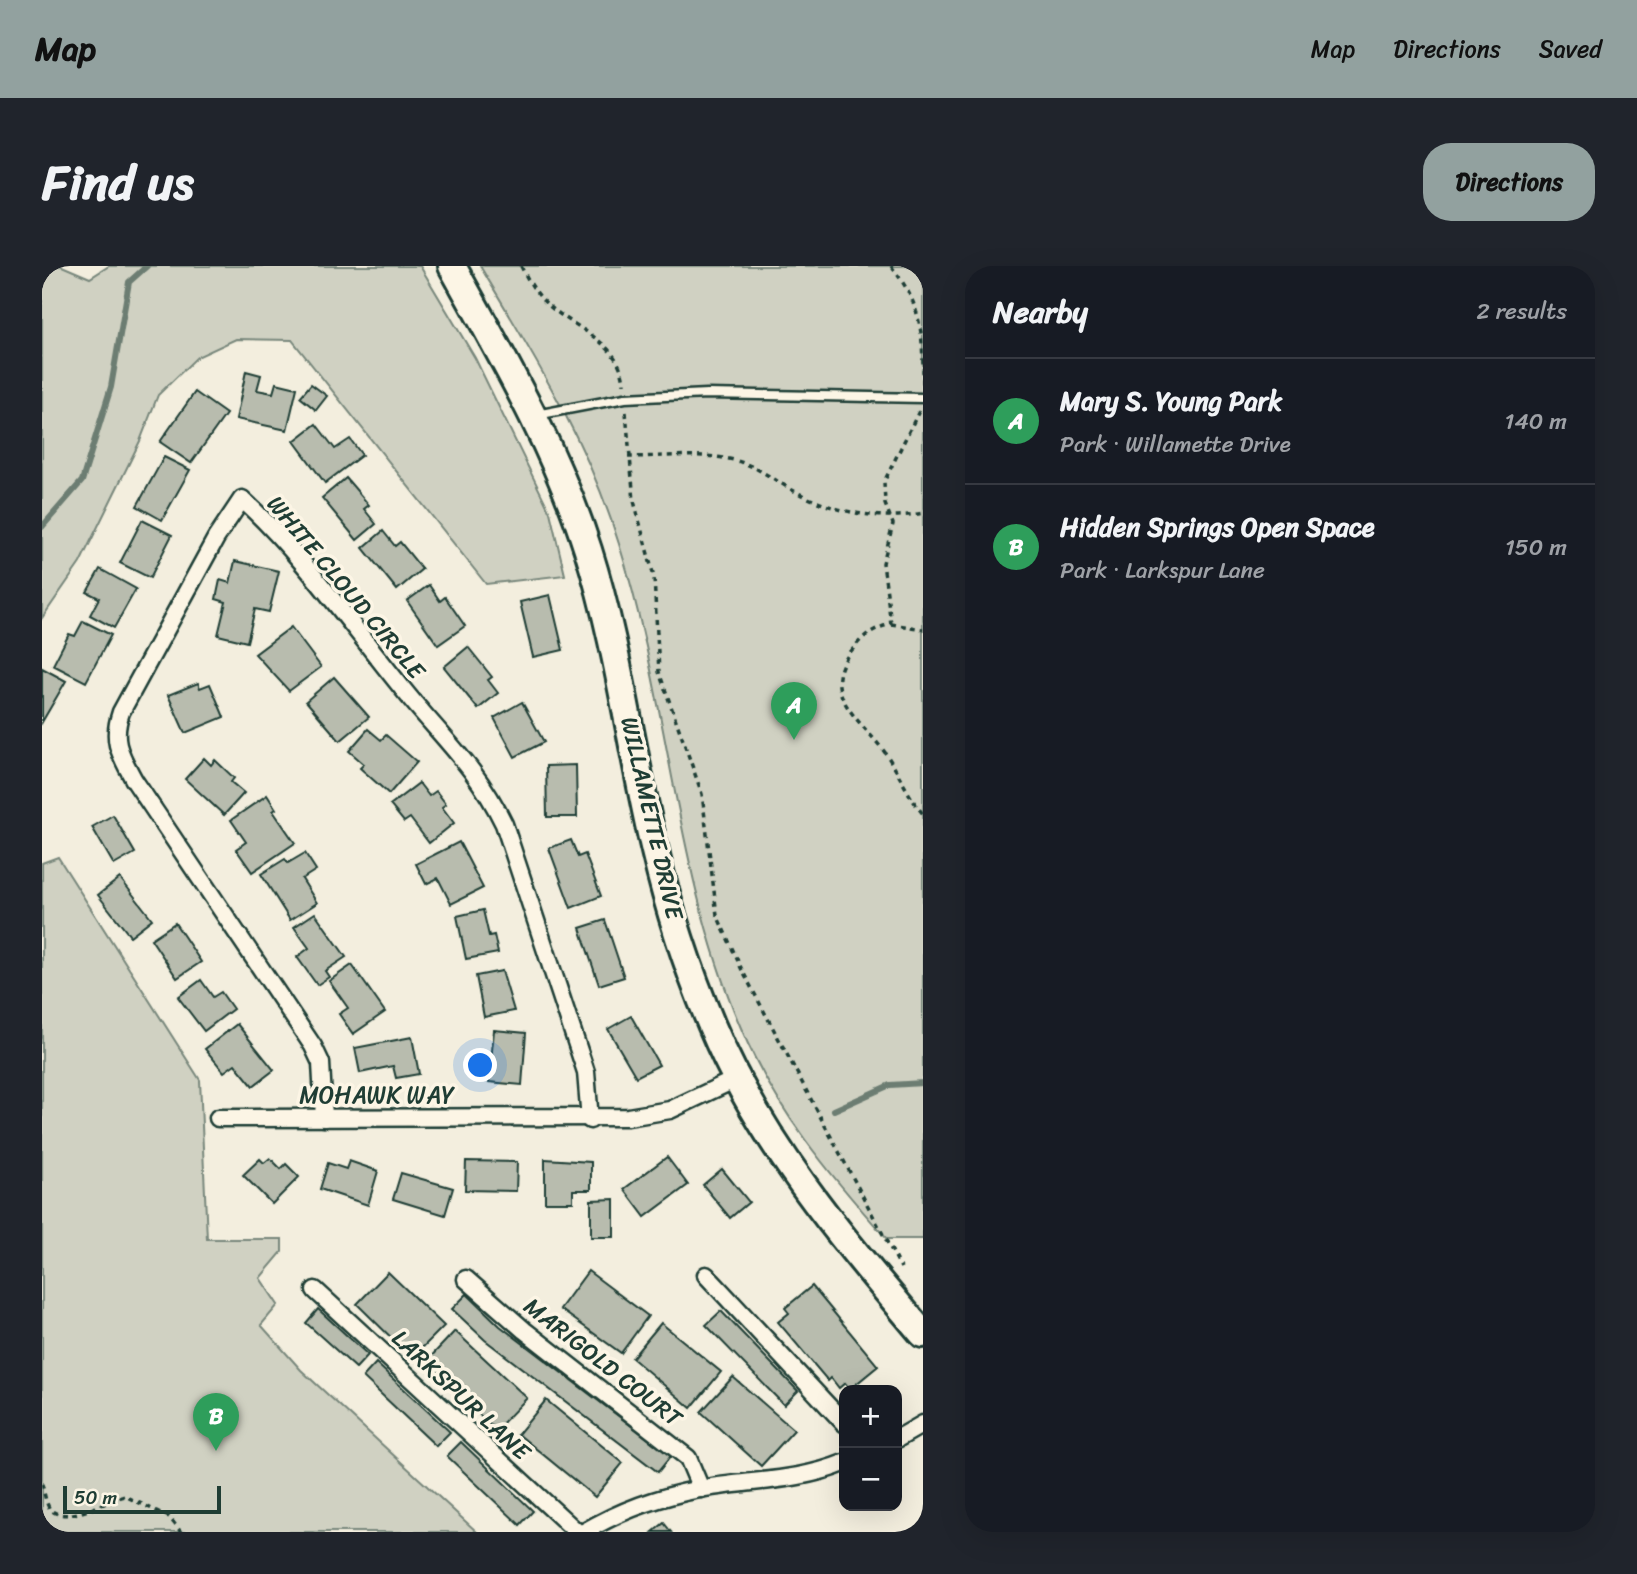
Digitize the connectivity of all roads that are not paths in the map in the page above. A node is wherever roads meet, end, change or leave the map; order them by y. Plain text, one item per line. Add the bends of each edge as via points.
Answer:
1 (452, 266) edge
2 (923, 398) edge
3 (533, 415) junction
4 (738, 1078) junction
5 (218, 1118) dead end
6 (324, 1118) junction
7 (590, 1120) junction
8 (706, 1275) dead end
9 (466, 1279) dead end
10 (315, 1290) dead end
11 (923, 1334) edge
12 (839, 1418) edge
13 (923, 1424) edge
14 (902, 1436) edge
15 (839, 1464) edge
16 (701, 1489) junction
17 (577, 1532) edge
18 (584, 1532) edge

1 - 3 main road, WILLAMETTE DRIVE
2 - 3 lane via 706,394 625,398
3 - 4 main road, WILLAMETTE DRIVE via 573,506 607,617 670,911 713,1029
4 - 7 street, MOHAWK WAY via 670,1110
4 - 11 main road, WILLAMETTE DRIVE via 792,1170
5 - 6 street, MOHAWK WAY
6 - 7 street, MOHAWK WAY
6 - 7 street, WHITE CLOUD CIRCLE via 321,1063 313,1046 134,780 114,731 216,538 242,499 274,528 476,773 492,800 504,824 586,1072
8 - 12 street
9 - 16 street, MARIGOLD COURT via 688,1458
10 - 17 street, LARKSPUR LANE
13 - 14 street
15 - 16 street via 783,1480
16 - 18 street via 636,1505

